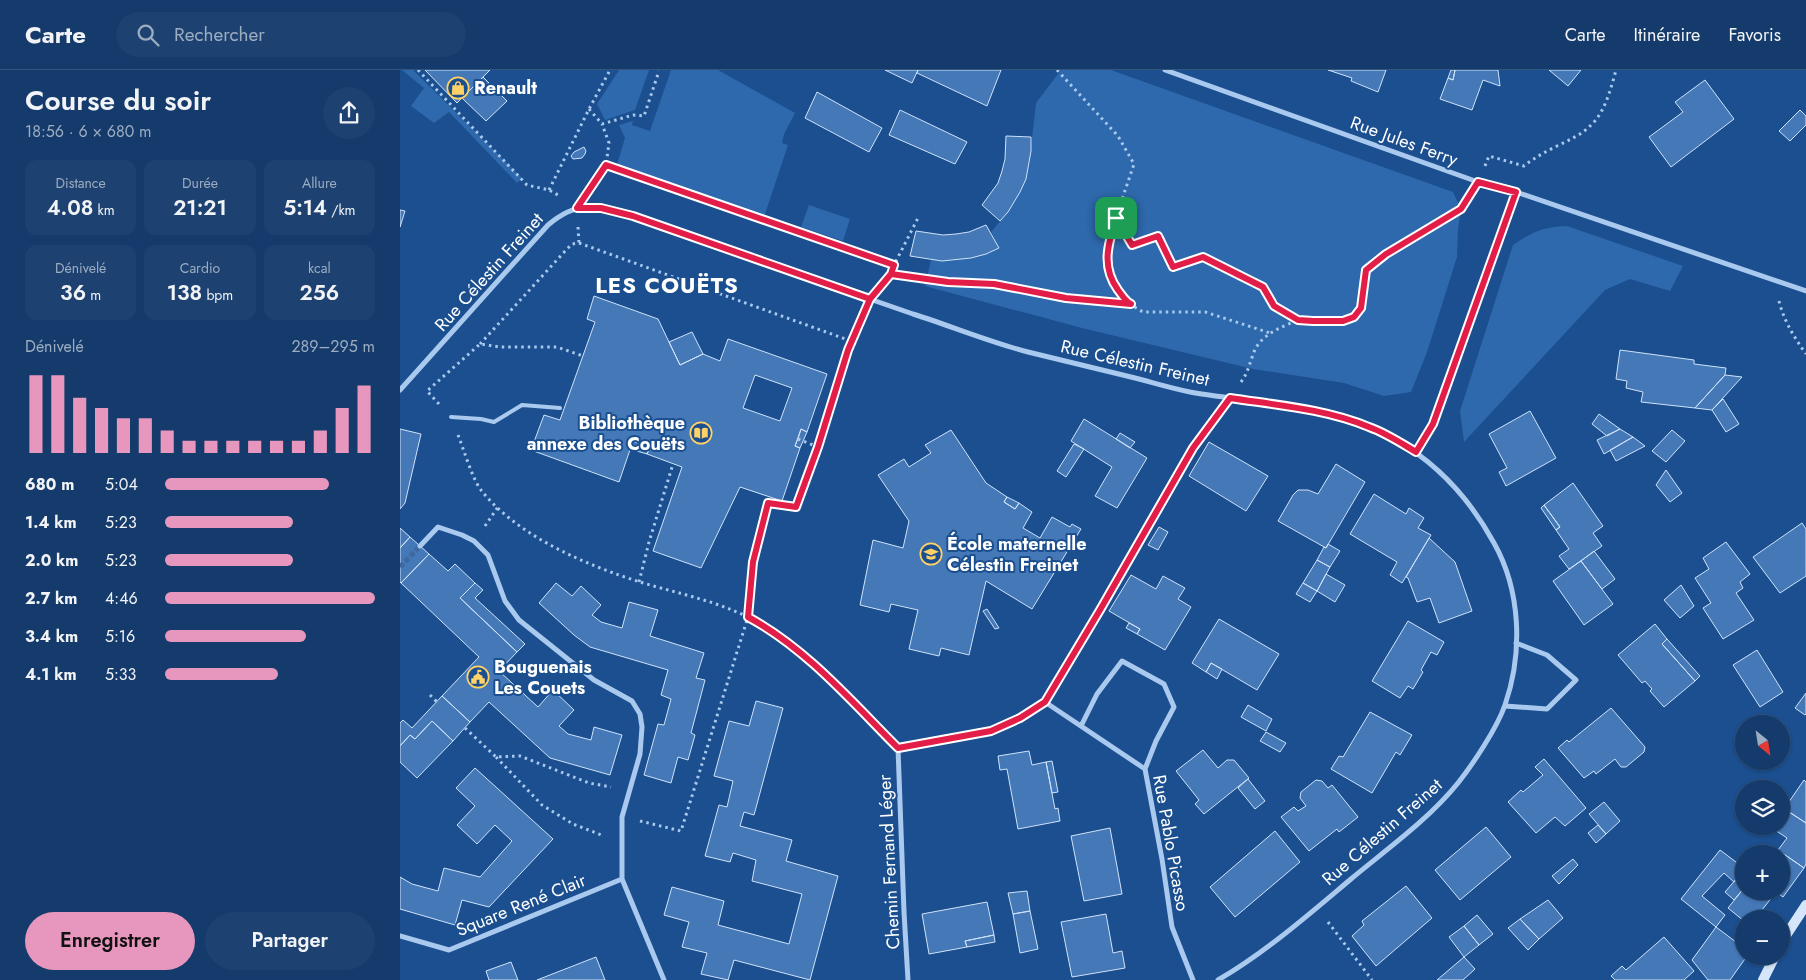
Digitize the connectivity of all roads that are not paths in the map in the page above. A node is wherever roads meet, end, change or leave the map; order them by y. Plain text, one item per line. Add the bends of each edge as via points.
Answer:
1 (1164, 70) edge
2 (1516, 192) junction
3 (1806, 291) edge
4 (400, 390) edge
5 (560, 408) dead end
6 (451, 417) road end
7 (1416, 452) junction
8 (420, 546) tunnel mouth
9 (1516, 643) junction
10 (1504, 706) junction
11 (1081, 726) junction
12 (898, 748) joint
13 (1145, 769) junction
14 (622, 879) junction
15 (1806, 904) edge
16 (1790, 929) edge
17 (400, 936) edge
18 (1770, 965) edge
19 (664, 980) edge
20 (908, 980) edge
21 (1193, 980) edge
22 (1218, 980) edge
23 (1763, 980) edge

1 - 2 street, Rue Jules Ferry via 1478,182
2 - 3 street, Rue Jules Ferry
2 - 7 street via 1433,424
4 - 7 street, Rue Célestin Freinet via 548,225 577,208 601,208 633,216 1021,350 1187,392 1323,414 1368,426
5 - 6 lane via 522,405 494,422
7 - 9 street, Rue Célestin Freinet via 1438,470 1474,510 1499,551 1514,598
8 - 14 street via 438,527 474,541 488,555 505,601 519,620 594,680 632,701 640,714 640,754 622,816
9 - 10 street, Rue Célestin Freinet
9 - 10 street via 1547,654 1576,680 1547,709
10 - 22 street, Rue Célestin Freinet via 1472,764 1427,816 1248,963
11 - 12 street, Rue Pablo Picasso via 1045,702 991,731
11 - 13 street, Rue Pablo Picasso
11 - 13 street via 1097,694 1122,661 1164,684 1174,707
12 - 20 street, Chemin Fernand Léger
13 - 21 street, Rue Pablo Picasso via 1172,927
14 - 17 street, Square René Clair via 449,950
14 - 19 street
15 - 16 street
18 - 23 street

